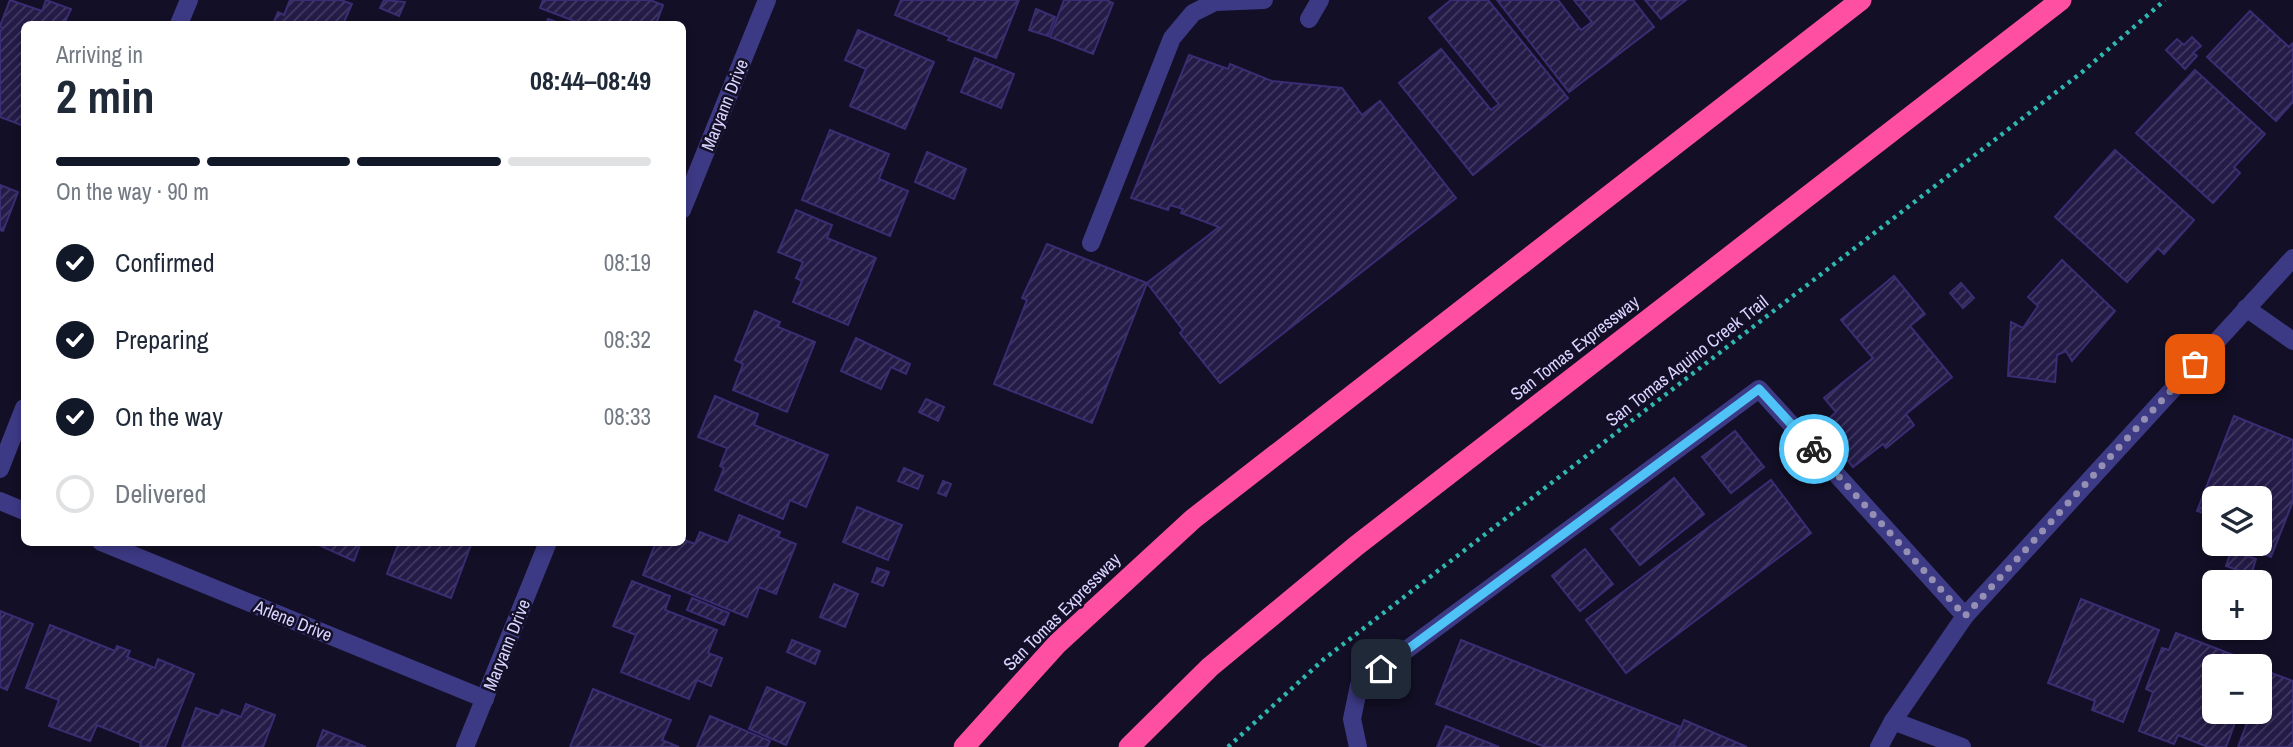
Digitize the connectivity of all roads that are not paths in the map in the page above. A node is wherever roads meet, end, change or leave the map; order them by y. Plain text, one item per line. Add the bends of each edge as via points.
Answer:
1 (189, 0) edge
2 (767, 0) edge
3 (1264, 0) edge
4 (1320, 0) edge
5 (1861, 0) edge
6 (2061, 0) edge
7 (1309, 19) dead end
8 (180, 21) edge
9 (686, 199) edge
10 (1091, 243) dead end
11 (2293, 258) edge
12 (2246, 309) junction
13 (2293, 341) edge
14 (21, 416) edge
15 (0, 469) edge
16 (0, 501) edge
17 (21, 510) edge
18 (111, 546) edge
19 (546, 546) edge
20 (1965, 616) junction
21 (485, 699) junction
22 (1893, 721) junction
23 (465, 747) edge
24 (964, 747) edge
25 (1129, 747) edge
26 (1358, 747) edge
27 (1879, 747) edge
28 (1962, 747) edge

1 - 8 street
2 - 9 street, Maryann Drive
3 - 10 street via 1215,2 1193,13 1172,38
4 - 7 street
5 - 24 highway, San Tomas Expressway via 1193,519 1057,644
6 - 25 highway, San Tomas Expressway via 1356,546 1210,667
11 - 12 street
12 - 13 street
12 - 20 street
14 - 15 street
16 - 17 street
18 - 21 street, Arlene Drive
19 - 21 street, Maryann Drive
20 - 22 street
20 - 26 street via 1759,389 1359,685 1352,719
21 - 23 street, Maryann Drive
22 - 27 street
22 - 28 street

